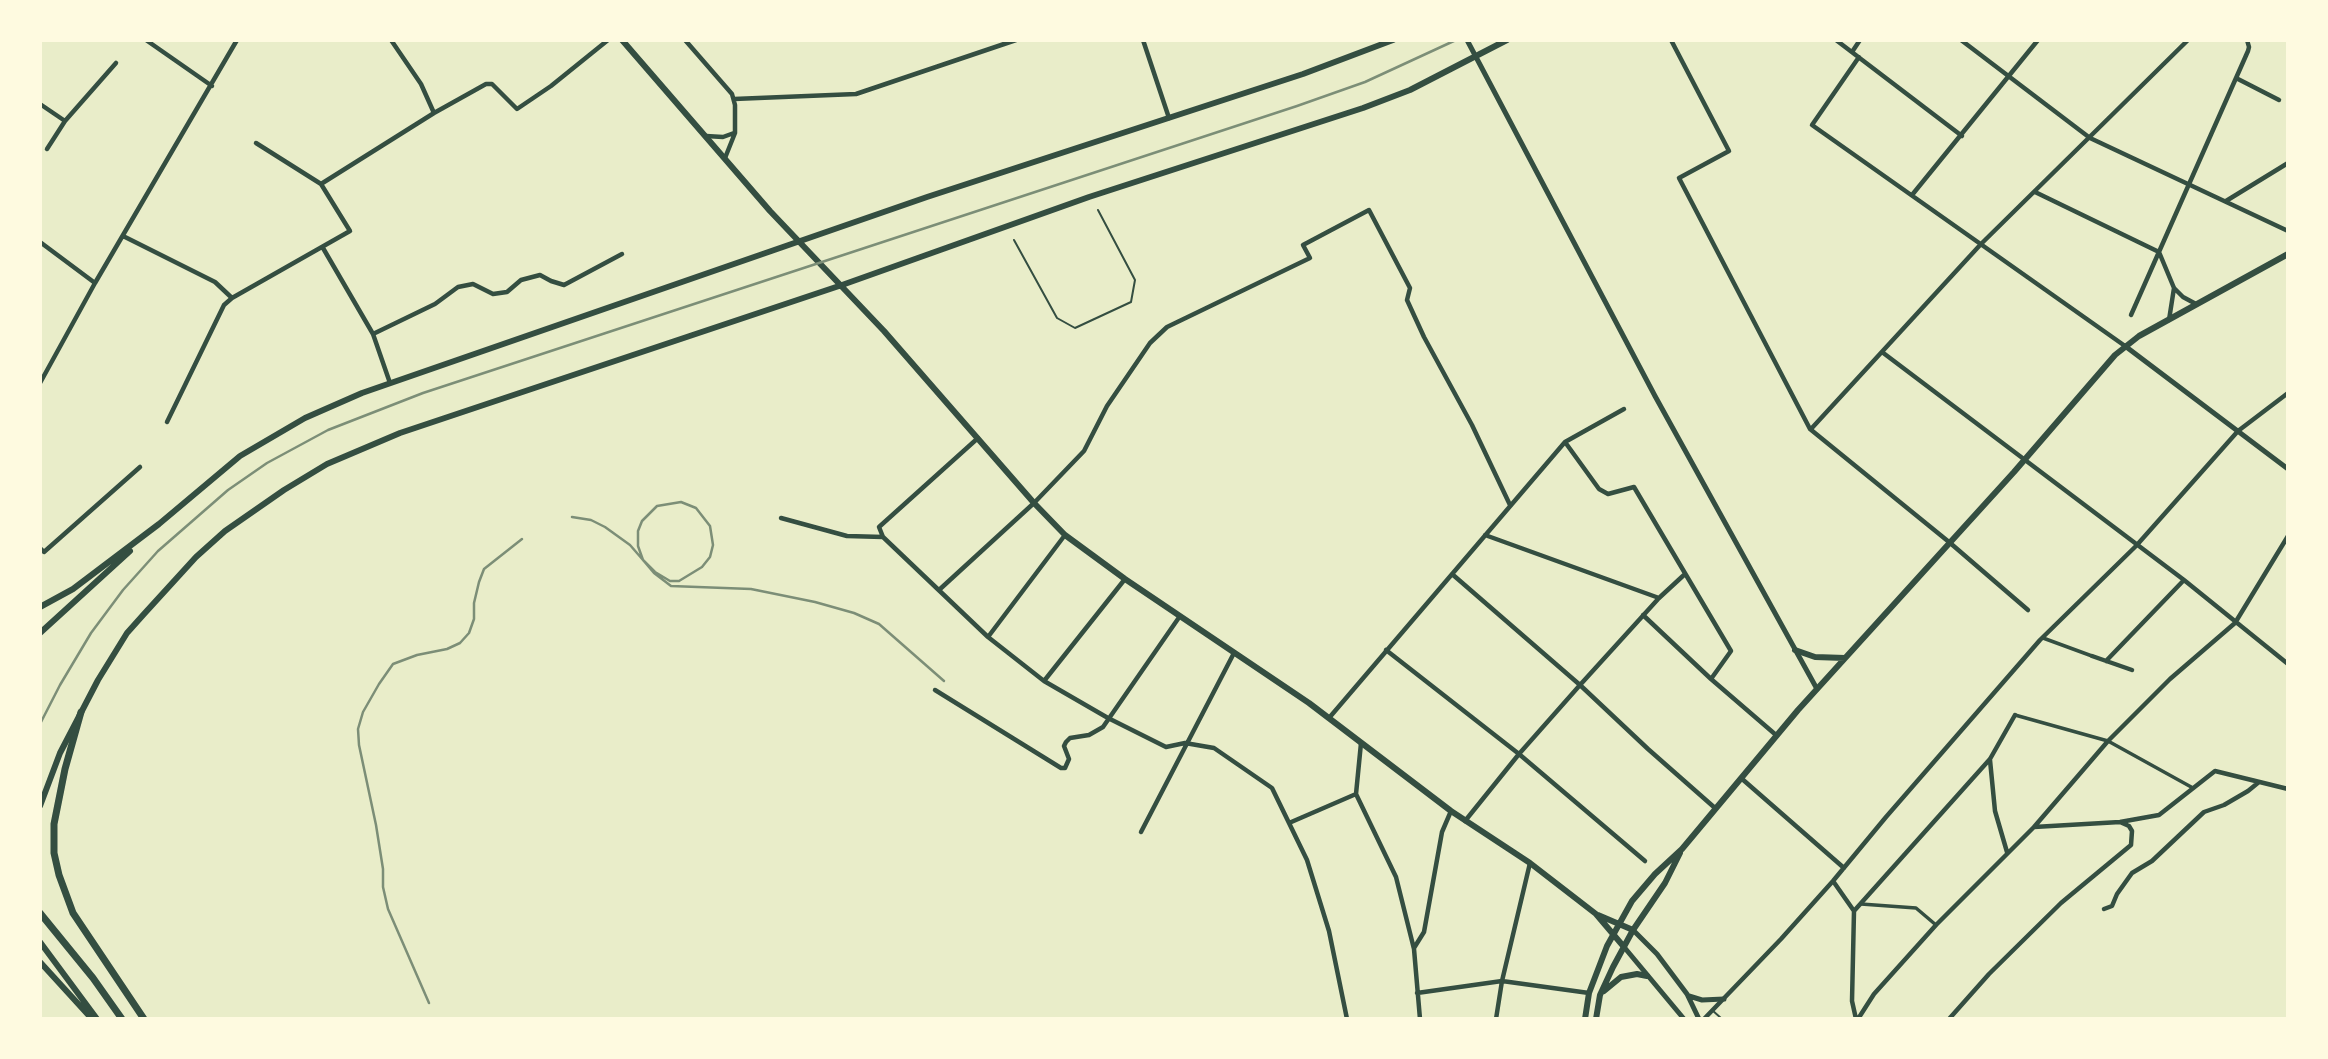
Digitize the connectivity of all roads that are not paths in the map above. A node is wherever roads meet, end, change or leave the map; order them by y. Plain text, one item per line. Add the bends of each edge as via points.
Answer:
1 (146, 40) edge
2 (237, 40) edge
3 (391, 40) edge
4 (608, 40) edge
5 (622, 40) edge
6 (685, 40) edge
7 (1016, 40) edge
8 (1143, 40) edge
9 (1393, 40) edge
10 (1467, 40) edge
11 (1507, 40) edge
12 (1671, 40) edge
13 (1836, 40) edge
14 (1860, 40) edge
15 (1961, 40) edge
16 (2038, 40) edge
17 (2188, 40) edge
18 (2247, 40) edge
19 (1004, 42) edge
20 (1852, 52) junction
21 (1477, 57) junction
22 (1859, 57) junction
23 (116, 64) dead end
24 (2011, 77) junction
25 (2236, 78) junction
26 (212, 86) junction
27 (734, 99) junction
28 (2279, 100) dead end
29 (40, 104) edge
30 (434, 113) junction
31 (1169, 118) junction
32 (65, 121) junction
33 (735, 133) junction
34 (706, 136) junction
35 (1962, 136) junction
36 (2090, 138) junction
37 (256, 143) dead end
38 (47, 149) dead end
39 (725, 158) junction
40 (2288, 163) edge
41 (321, 184) junction
42 (2189, 184) junction
43 (2035, 192) junction
44 (1912, 195) junction
45 (2225, 202) junction
46 (1098, 210) dead end
47 (2288, 231) edge
48 (123, 236) junction
49 (1014, 240) dead end
50 (40, 242) edge
51 (800, 243) junction
52 (1981, 244) junction
53 (323, 248) junction
54 (2159, 252) junction
55 (622, 254) dead end
56 (2288, 254) edge
57 (95, 284) junction
58 (842, 285) junction
59 (2174, 288) junction
60 (232, 298) junction
61 (2196, 304) junction
62 (2132, 315) dead end
63 (2169, 320) junction
64 (373, 334) junction
65 (2125, 346) junction
66 (1882, 352) junction
67 (40, 383) edge
68 (390, 383) junction
69 (2288, 394) edge
70 (1625, 409) dead end
71 (167, 422) dead end
72 (1810, 429) junction
73 (2238, 431) junction
74 (978, 438) junction
75 (1565, 442) junction
76 (2025, 460) junction
77 (140, 467) dead end
78 (2288, 469) edge
79 (1034, 503) junction
80 (1510, 505) junction
81 (781, 518) dead end
82 (159, 524) junction
83 (1065, 535) junction
84 (1485, 535) junction
85 (2288, 536) edge
86 (883, 537) junction
87 (1949, 542) junction
88 (2136, 546) junction
89 (40, 548) edge
90 (1452, 574) junction
91 (1685, 574) junction
92 (1125, 579) junction
93 (2184, 580) junction
94 (939, 590) junction
95 (1659, 598) junction
96 (40, 607) edge
97 (2028, 610) dead end
98 (1643, 615) junction
99 (1180, 616) junction
100 (2235, 623) junction
101 (40, 633) edge
102 (988, 637) junction
103 (2042, 638) junction
104 (1385, 650) junction
105 (1795, 650) junction
106 (1234, 653) junction
107 (2092, 656) joint
108 (1846, 659) junction
109 (2106, 661) junction
110 (2288, 664) edge
111 (2132, 670) dead end
112 (1711, 679) junction
113 (1044, 681) junction
114 (1580, 685) junction
115 (935, 690) dead end
116 (1817, 690) junction
117 (81, 712) junction
118 (2015, 715) joint
119 (1108, 718) junction
120 (1329, 719) junction
121 (1776, 735) junction
122 (2108, 741) junction
123 (1185, 743) junction
124 (1361, 743) junction
125 (1519, 754) junction
126 (1990, 759) junction
127 (1741, 778) junction
128 (2260, 781) junction
129 (2193, 788) junction
130 (2288, 789) edge
131 (1356, 794) junction
132 (40, 806) edge
133 (1715, 808) junction
134 (1451, 811) junction
135 (1465, 821) junction
136 (2120, 822) junction
137 (1289, 823) junction
138 (2034, 827) junction
139 (1141, 832) dead end
140 (1682, 849) junction
141 (2007, 852) junction
142 (1646, 861) dead end
143 (1530, 863) junction
144 (1844, 868) junction
145 (1833, 881) junction
146 (1860, 904) junction
147 (2104, 909) dead end
148 (1854, 911) junction
149 (40, 913) edge
150 (1596, 914) junction
151 (1619, 923) junction
152 (1936, 925) junction
153 (1633, 930) junction
154 (1613, 933) junction
155 (40, 942) edge
156 (1624, 947) junction
157 (1414, 949) junction
158 (40, 962) edge
159 (1647, 976) junction
160 (1502, 981) junction
161 (1417, 993) junction
162 (1590, 993) junction
163 (1687, 994) junction
164 (1600, 995) junction
165 (1724, 999) junction
166 (1713, 1010) junction
167 (94, 1019) edge
168 (122, 1019) edge
169 (144, 1019) edge
170 (1348, 1019) edge
171 (1420, 1019) edge
172 (1496, 1019) edge
173 (1585, 1019) edge
174 (1596, 1019) edge
175 (1684, 1019) edge
176 (1702, 1019) edge
177 (1722, 1019) edge
178 (1857, 1019) edge
179 (1950, 1019) edge

1 - 26 street
2 - 26 street
3 - 30 street via 421,84
4 - 30 street via 517,109 492,84 486,84
5 - 34 main road
6 - 27 street
7 - 19 street
8 - 31 street
9 - 31 main road
10 - 21 street
11 - 21 main road
12 - 72 street via 1729,151 1679,178
13 - 20 street
14 - 20 street
15 - 24 street
16 - 24 street
17 - 36 street
18 - 25 street via 2249,47
19 - 27 street via 856,94
20 - 22 street
21 - 58 main road via 1363,108 1089,197
21 - 105 street
22 - 35 street
22 - 44 street via 1812,125
23 - 32 street
24 - 35 street
24 - 36 street
25 - 28 street
25 - 42 street
26 - 48 street
27 - 33 street
29 - 32 street
30 - 41 street
31 - 51 main road
32 - 38 street
33 - 34 street
33 - 39 street
34 - 39 main road
35 - 44 street
36 - 42 street
36 - 43 street
37 - 41 street
39 - 51 main road
40 - 45 street
41 - 53 street via 350,231
42 - 45 street
42 - 54 street
43 - 52 street
43 - 54 street
44 - 52 street
45 - 47 street
46 - 49 lane via 1135,280 1131,302 1075,328 1057,318
48 - 57 street
48 - 60 street via 215,282
50 - 57 street
51 - 58 main road
51 - 68 main road
52 - 65 street
52 - 66 street
53 - 60 street
53 - 64 street
54 - 59 street
54 - 62 street
55 - 64 street via 564,285 540,275 521,280 507,292 493,294 473,284 458,287 435,304
56 - 61 main road
57 - 67 street
58 - 74 main road
58 - 117 main road via 400,433 307,476 225,531 163,590 117,648
59 - 61 street
59 - 63 street
60 - 71 street
61 - 63 main road
63 - 65 main road
64 - 68 street
65 - 73 street
65 - 76 main road
66 - 72 street
66 - 76 street
68 - 82 main road via 305,418 240,456
69 - 73 street
70 - 75 street
72 - 87 street
73 - 78 street
73 - 88 street
74 - 79 main road
74 - 86 street via 879,527
75 - 80 street
75 - 91 street via 1599,489 1608,494 1633,488
76 - 87 main road
76 - 88 street
77 - 89 street via 44,552
79 - 80 street via 1084,451 1107,406 1150,343 1167,327 1310,258 1303,245 1369,210 1410,288 1407,300 1424,337
79 - 83 main road
79 - 94 street
80 - 84 street
81 - 86 street via 847,536
82 - 96 main road via 73,589
82 - 101 main road
83 - 92 main road
83 - 102 street
84 - 90 street
84 - 95 street
85 - 100 street
86 - 94 street
87 - 97 street
87 - 108 main road
88 - 93 street
88 - 103 street
90 - 104 street
90 - 114 street
91 - 95 street
91 - 112 street via 1731,650
92 - 99 main road
92 - 113 street
93 - 100 street
93 - 109 street
94 - 102 street
95 - 98 street
98 - 112 street
98 - 114 street
99 - 106 main road
99 - 119 street
100 - 110 street
100 - 122 street
102 - 113 street
103 - 107 street
103 - 144 street
104 - 120 street
104 - 125 street
105 - 108 main road
105 - 116 street
106 - 120 main road
106 - 123 street
107 - 109 street
108 - 116 main road
109 - 111 street
112 - 121 street
113 - 119 street
114 - 125 street
114 - 133 street
115 - 119 street via 1061,768 1069,759 1066,742 1089,735
116 - 121 main road
117 - 132 main road
117 - 169 main road via 55,816 59,875 73,913
118 - 122 street
118 - 126 street
119 - 123 street via 1166,747
120 - 124 main road
121 - 127 main road
122 - 129 street
122 - 138 street
123 - 137 street via 1214,748 1272,788
123 - 139 street
124 - 131 street
124 - 134 main road
125 - 135 street
125 - 142 street
126 - 141 street via 1995,811
126 - 146 street
127 - 133 main road
127 - 144 street
128 - 129 street via 2215,771
128 - 130 street
128 - 147 street via 2248,792 2204,812 2152,861 2132,873 2112,906
129 - 136 street via 2159,815
131 - 137 street
131 - 157 street via 1396,877
133 - 140 main road
134 - 135 main road
134 - 157 street via 1442,832 1424,932
135 - 143 main road
136 - 138 street
136 - 179 street via 2132,831 2131,845 2061,903
137 - 170 street via 1307,860 1329,931
138 - 141 street
140 - 151 main road via 1647,883
140 - 153 main road
141 - 152 street
143 - 150 main road
143 - 160 street
144 - 145 street
145 - 148 street
145 - 165 street
146 - 148 street
146 - 152 street via 1916,908
148 - 178 street via 1852,1001
149 - 168 main road
150 - 151 main road
150 - 154 main road
151 - 153 main road
151 - 154 main road
152 - 178 street
153 - 156 main road
153 - 163 street
154 - 156 main road
154 - 162 main road
155 - 167 main road
156 - 159 street
156 - 164 main road
157 - 161 street
158 - 167 main road
159 - 164 main road via 1620,977
159 - 175 street
160 - 161 street
160 - 162 street
160 - 172 street
161 - 171 street
162 - 173 main road
163 - 165 street via 1702,1000
163 - 176 street
164 - 174 main road
165 - 166 street
166 - 176 street
166 - 177 lane

